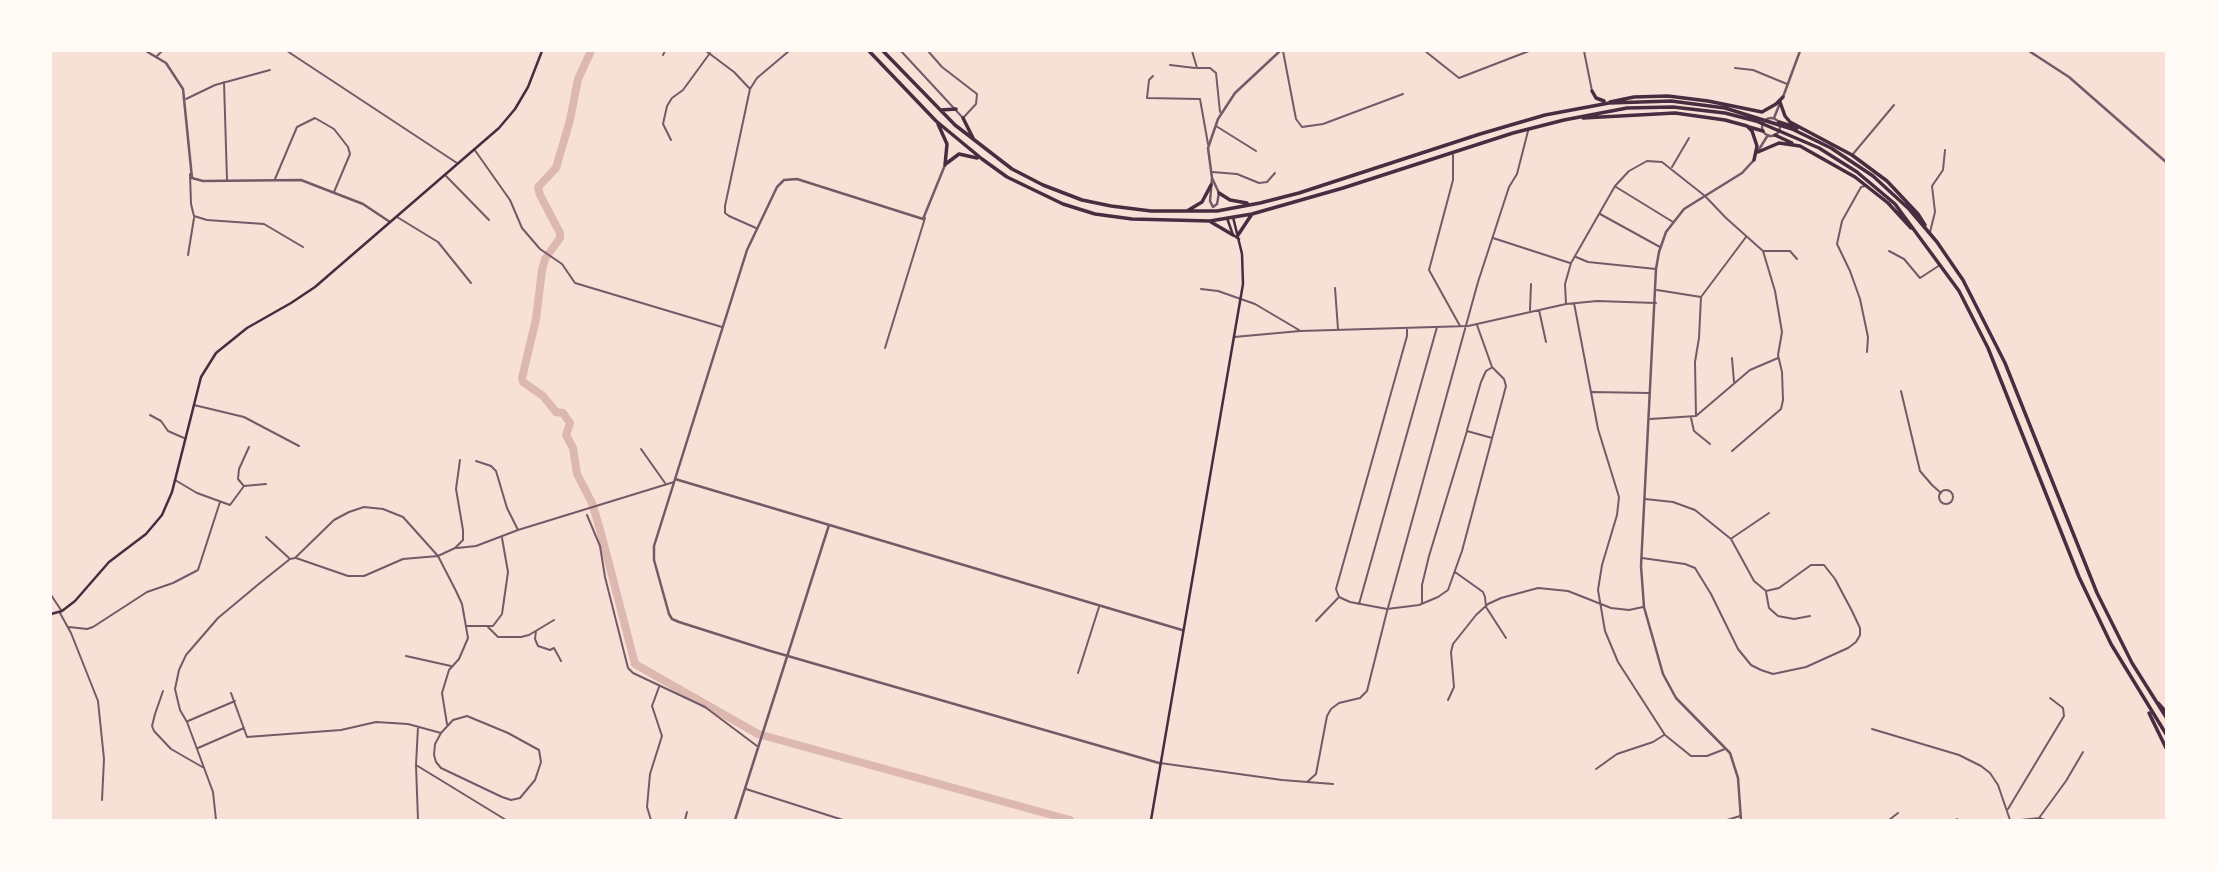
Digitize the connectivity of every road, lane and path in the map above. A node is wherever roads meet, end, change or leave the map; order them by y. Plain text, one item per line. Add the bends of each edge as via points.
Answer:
1 (149, 51) edge
2 (162, 51) edge
3 (287, 51) edge
4 (542, 51) edge
5 (666, 51) edge
6 (706, 51) edge
7 (789, 51) edge
8 (869, 51) edge
9 (883, 51) edge
10 (901, 51) edge
11 (928, 51) edge
12 (1192, 51) edge
13 (1281, 51) edge
14 (1425, 51) edge
15 (1529, 51) edge
16 (1584, 51) edge
17 (1800, 51) edge
18 (2029, 51) edge
19 (710, 53) junction
20 (663, 55) dead end
21 (157, 56) junction
22 (1170, 65) dead end
23 (1196, 68) junction
24 (1735, 68) dead end
25 (270, 70) dead end
26 (1153, 76) dead end
27 (224, 82) junction
28 (1788, 84) junction
29 (750, 89) junction
30 (1592, 91) joint
31 (1403, 94) dead end
32 (1783, 97) junction
33 (185, 99) junction
34 (1617, 101) junction
35 (1600, 102) junction
36 (1780, 102) junction
37 (1606, 103) junction
38 (1894, 105) dead end
39 (956, 109) junction
40 (938, 110) junction
41 (1747, 110) junction
42 (1220, 112) junction
43 (963, 118) junction
44 (1768, 118) junction
45 (1774, 118) junction
46 (1564, 120) junction
47 (936, 121) junction
48 (1779, 122) junction
49 (1215, 125) junction
50 (1747, 126) junction
51 (1528, 130) junction
52 (1802, 130) junction
53 (1763, 131) junction
54 (1768, 135) junction
55 (1775, 135) junction
56 (1689, 138) dead end
57 (671, 139) dead end
58 (975, 142) junction
59 (1796, 145) junction
60 (1208, 148) junction
61 (474, 149) junction
62 (1759, 150) junction
63 (1945, 150) dead end
64 (1256, 152) dead end
65 (1452, 153) junction
66 (1852, 155) junction
67 (982, 159) junction
68 (1754, 160) junction
69 (2166, 162) edge
70 (458, 164) junction
71 (945, 165) junction
72 (1671, 168) junction
73 (1211, 172) junction
74 (1275, 173) dead end
75 (190, 174) junction
76 (445, 175) junction
77 (1212, 177) junction
78 (275, 180) junction
79 (227, 181) junction
80 (1211, 186) junction
81 (1615, 186) junction
82 (1868, 186) junction
83 (334, 192) junction
84 (1219, 193) junction
85 (1705, 196) junction
86 (1253, 204) junction
87 (1186, 212) junction
88 (1252, 214) junction
89 (1599, 214) junction
90 (194, 216) junction
91 (397, 217) junction
92 (925, 218) junction
93 (1230, 218) junction
94 (489, 220) dead end
95 (1210, 221) junction
96 (390, 222) junction
97 (1673, 222) junction
98 (756, 228) junction
99 (1930, 233) junction
100 (1237, 236) junction
101 (1746, 236) junction
102 (1493, 238) junction
103 (1923, 240) junction
104 (303, 247) dead end
105 (1661, 247) junction
106 (1763, 251) junction
107 (1889, 251) dead end
108 (188, 255) dead end
109 (1575, 257) junction
110 (1797, 258) dead end
111 (1571, 263) junction
112 (1941, 264) junction
113 (1657, 269) junction
114 (471, 283) dead end
115 (1531, 284) dead end
116 (1335, 288) dead end
117 (1201, 289) dead end
118 (1657, 290) junction
119 (1701, 297) junction
120 (1574, 303) junction
121 (1656, 303) junction
122 (1566, 304) junction
123 (1539, 309) junction
124 (1530, 311) junction
125 (1477, 325) junction
126 (1468, 326) junction
127 (723, 327) junction
128 (1437, 327) junction
129 (1461, 327) junction
130 (1408, 328) junction
131 (1338, 330) junction
132 (1300, 331) junction
133 (1234, 337) junction
134 (1546, 342) dead end
135 (885, 348) dead end
136 (1867, 352) dead end
137 (1732, 358) dead end
138 (1778, 358) junction
139 (1492, 367) junction
140 (1734, 383) junction
141 (1901, 391) dead end
142 (1591, 392) junction
143 (1650, 393) junction
144 (193, 405) junction
145 (150, 415) dead end
146 (1696, 416) junction
147 (1691, 417) junction
148 (1649, 419) junction
149 (1467, 431) junction
150 (1493, 438) junction
151 (185, 439) junction
152 (1710, 444) dead end
153 (299, 446) dead end
154 (249, 447) dead end
155 (641, 449) dead end
156 (1732, 451) dead end
157 (460, 460) dead end
158 (476, 461) dead end
159 (175, 480) junction
160 (674, 480) junction
161 (266, 484) dead end
162 (666, 484) junction
163 (243, 486) junction
164 (1941, 492) dead end
165 (1645, 499) junction
166 (220, 502) junction
167 (1769, 513) dead end
168 (587, 515) dead end
169 (829, 525) junction
170 (518, 530) junction
171 (266, 537) dead end
172 (502, 538) junction
173 (1731, 539) junction
174 (456, 548) junction
175 (438, 556) junction
176 (295, 558) junction
177 (1641, 558) junction
178 (290, 559) junction
179 (1455, 572) junction
180 (1766, 591) junction
181 (51, 595) edge
182 (1339, 597) junction
183 (1422, 604) junction
184 (1599, 604) junction
185 (1100, 605) junction
186 (1359, 605) junction
187 (1486, 607) junction
188 (1644, 607) junction
189 (1387, 609) junction
190 (60, 611) junction
191 (51, 614) edge
192 (1810, 615) dead end
193 (554, 620) dead end
194 (1316, 621) dead end
195 (466, 626) junction
196 (488, 626) junction
197 (69, 627) junction
198 (536, 630) junction
199 (1182, 630) junction
200 (1506, 638) dead end
201 (406, 656) dead end
202 (787, 656) junction
203 (561, 661) dead end
204 (452, 667) junction
205 (1078, 673) dead end
206 (659, 685) junction
207 (163, 691) dead end
208 (232, 692) dead end
209 (2152, 697) junction
210 (2050, 698) dead end
211 (1448, 700) dead end
212 (235, 701) junction
213 (2146, 705) junction
214 (2166, 712) edge
215 (2166, 718) edge
216 (187, 722) junction
217 (447, 724) junction
218 (418, 726) junction
219 (244, 728) junction
220 (1872, 729) dead end
221 (441, 733) junction
222 (2166, 734) edge
223 (1665, 735) junction
224 (759, 747) junction
225 (2166, 747) edge
226 (197, 748) junction
227 (1726, 748) junction
228 (2083, 752) dead end
229 (1159, 763) junction
230 (416, 765) junction
231 (205, 768) junction
232 (1595, 769) dead end
233 (1307, 782) junction
234 (1334, 784) dead end
235 (745, 789) junction
236 (102, 800) dead end
237 (2008, 810) junction
238 (687, 812) dead end
239 (1898, 813) dead end
240 (1741, 818) edge
241 (2039, 818) junction
242 (216, 820) edge
243 (418, 820) edge
244 (506, 820) edge
245 (651, 820) edge
246 (685, 820) edge
247 (735, 820) edge
248 (843, 820) edge
249 (1151, 820) edge
250 (1727, 820) edge
251 (1889, 820) edge
252 (2010, 820) edge
253 (2021, 820) edge
254 (2045, 820) edge

1 - 21 street
2 - 21 street
3 - 70 street
4 - 61 main road via 515,109
5 - 20 street
6 - 19 street
7 - 29 street
8 - 47 highway
9 - 40 highway
10 - 39 street
11 - 43 street via 977,94 976,104
12 - 23 street
13 - 31 street via 1296,119 1302,127 1323,124
13 - 42 street
14 - 15 street via 1459,78
16 - 30 street
17 - 28 street
18 - 69 street via 2069,77
19 - 29 street
19 - 57 street via 667,106 663,124
21 - 33 street via 175,74
22 - 23 street
23 - 42 street via 1214,70
24 - 28 street
25 - 27 street
26 - 60 street via 1147,98 1200,99
27 - 33 street
27 - 79 street
28 - 32 street
29 - 98 street via 724,210
30 - 35 highway
32 - 36 street
32 - 41 highway via 1766,110
33 - 75 street
34 - 35 highway
34 - 37 highway
34 - 41 highway via 1650,96 1687,98
34 - 99 highway via 1725,108 1798,132 1873,176
35 - 37 highway
36 - 45 street
36 - 52 highway via 1787,118
37 - 86 highway via 1532,119
38 - 66 street
39 - 40 highway
39 - 43 street
40 - 58 highway
41 - 44 highway
42 - 49 street
43 - 58 highway
44 - 45 street
44 - 53 street
45 - 48 street
46 - 50 highway via 1675,113
46 - 51 highway
46 - 103 highway via 1651,107 1698,108 1756,121 1828,153 1869,181 1895,204
47 - 67 highway
47 - 71 highway via 947,144
48 - 52 highway
48 - 55 street via 1781,128
49 - 60 street
49 - 64 street
50 - 53 highway
50 - 68 highway via 1756,139
51 - 65 highway
51 - 102 street
52 - 66 highway
53 - 54 street
54 - 55 street
54 - 62 street
55 - 59 highway
56 - 72 street
58 - 87 highway via 1019,173 1067,195 1111,206
59 - 62 highway
59 - 82 highway
60 - 73 street
61 - 70 main road
61 - 127 street via 510,200 522,228 540,249 562,264 575,283
62 - 68 street
63 - 99 street via 1943,170 1932,186 1935,212
65 - 88 highway
65 - 129 street via 1453,180 1429,270
66 - 99 highway via 1902,195
67 - 71 highway via 959,154
67 - 95 highway via 1021,186 1079,209 1132,219
68 - 85 street
70 - 76 main road
71 - 92 street
72 - 81 street via 1647,161
72 - 85 street
73 - 74 street via 1237,174 1259,183
73 - 77 street
75 - 79 street via 197,181
75 - 90 street
76 - 91 main road
76 - 94 street
77 - 80 street
77 - 84 street
78 - 79 street
78 - 83 street via 301,180
78 - 83 street via 297,127 315,118 334,129 350,154
80 - 84 street via 1213,207
80 - 87 highway via 1202,202
81 - 89 street
81 - 97 street
82 - 103 highway
82 - 136 street via 1857,193 1837,239 1860,299
83 - 96 street via 372,208
84 - 86 highway
85 - 97 street
85 - 101 street
86 - 87 highway
88 - 93 highway
88 - 100 highway
89 - 105 street
89 - 109 street
90 - 104 street via 264,224
90 - 108 street
91 - 96 main road
91 - 114 street via 439,242
92 - 98 street via 791,179 777,187
92 - 135 street
93 - 95 highway
93 - 100 main road
95 - 100 highway
96 - 144 main road via 315,287 225,343 201,377
97 - 105 street
98 - 127 street
99 - 209 highway via 1984,318 2097,593
100 - 133 main road via 1243,284
101 - 106 street
101 - 119 street
102 - 111 street
102 - 126 street
103 - 112 highway
105 - 113 street
106 - 110 street via 1790,251
106 - 138 street via 1780,316
107 - 112 street via 1904,259 1920,278
109 - 111 street
109 - 113 street
111 - 122 street
112 - 213 highway via 1984,340 2079,577 2110,644
113 - 118 street
115 - 124 street
116 - 131 street
117 - 132 street via 1247,301
118 - 119 street
118 - 121 street
119 - 146 street
120 - 121 street
120 - 122 street
120 - 142 street
121 - 143 street
122 - 123 street
123 - 124 street
123 - 134 street
124 - 125 street
125 - 126 street
125 - 139 street
126 - 129 street
126 - 189 street
127 - 160 street
128 - 129 street
128 - 130 street
128 - 186 street
130 - 131 street
130 - 182 street via 1345,552 1336,589
131 - 132 street
132 - 133 street
133 - 199 main road
137 - 140 street
138 - 140 street via 1756,366
138 - 156 street via 1781,409
139 - 149 street via 1481,383
139 - 150 street via 1506,386
140 - 146 street
141 - 164 street via 1920,471
142 - 143 street
142 - 184 street via 1619,497 1599,578
143 - 148 street
144 - 151 main road
144 - 153 street via 244,417
145 - 151 street via 170,433
146 - 147 street
147 - 148 street
147 - 152 street via 1694,431
148 - 165 street
149 - 150 street
149 - 183 street via 1429,556
150 - 179 street
151 - 159 main road
154 - 163 street via 239,469
155 - 162 street
157 - 174 street via 456,489 463,540
158 - 170 street via 496,471
159 - 166 street
159 - 190 main road via 155,525
160 - 162 street
160 - 169 street
160 - 202 street via 653,554 672,619
161 - 163 street
162 - 170 street
163 - 166 street via 231,504
165 - 173 street via 1691,508
165 - 177 street
166 - 197 street via 200,568 147,592 93,627
167 - 173 street
168 - 206 street via 600,546 628,668
169 - 185 street
169 - 202 street
170 - 172 street
171 - 178 street
172 - 174 street
172 - 196 street via 508,572 505,606 498,623
173 - 180 street via 1754,581
174 - 175 street
175 - 176 street via 403,559 353,576
175 - 176 street via 403,517 364,507 334,520
175 - 195 street via 460,599
176 - 178 street
177 - 180 street via 1695,568 1738,649 1761,670 1773,674 1806,667 1848,648 1860,635 1852,611 1824,565 1811,565 1779,588
177 - 188 street
178 - 216 street via 218,618 186,655 175,690
179 - 183 street via 1448,590
179 - 187 street via 1483,592
180 - 192 street via 1769,608 1778,616
181 - 190 street
182 - 186 street
182 - 194 street
183 - 189 street
184 - 187 street via 1538,587
184 - 188 street via 1620,610
184 - 223 street via 1618,662
185 - 199 street
185 - 205 street
186 - 189 street
187 - 200 street
187 - 211 street via 1452,644 1454,687
188 - 227 street via 1668,686
189 - 233 street via 1367,691 1331,709 1316,774
190 - 191 main road
190 - 197 street
193 - 198 street
195 - 196 street
195 - 204 street via 468,639
196 - 198 street via 494,634 508,638
197 - 236 street via 98,701 104,759
198 - 203 street via 538,646 554,648
199 - 229 main road
201 - 204 street
202 - 224 street
202 - 229 street
204 - 217 street via 442,693
206 - 224 street via 705,707
206 - 245 street via 652,706 662,736 650,774 647,807
207 - 231 street via 154,731 178,754
208 - 212 street
209 - 214 highway
209 - 215 highway
210 - 237 street via 2063,708 2064,716
212 - 216 street
212 - 219 street
213 - 222 highway
213 - 225 highway
216 - 226 street
217 - 221 street
217 - 221 street via 462,716 474,717 539,750 541,762 535,779 518,799 508,799 441,768 434,755
218 - 219 street via 376,722 270,737 247,737
218 - 221 street
218 - 230 street
219 - 226 street
220 - 237 street via 1971,761 1995,779
223 - 227 street via 1691,756 1707,756
223 - 232 street via 1617,754
224 - 235 street
226 - 231 street
227 - 240 street via 1738,778
228 - 241 street
229 - 233 street
229 - 249 main road
230 - 243 street
230 - 244 street
231 - 242 street via 214,792
233 - 234 street
235 - 247 street
235 - 248 street
237 - 252 street
238 - 246 street
239 - 251 street
240 - 250 street
241 - 253 street
241 - 254 street

